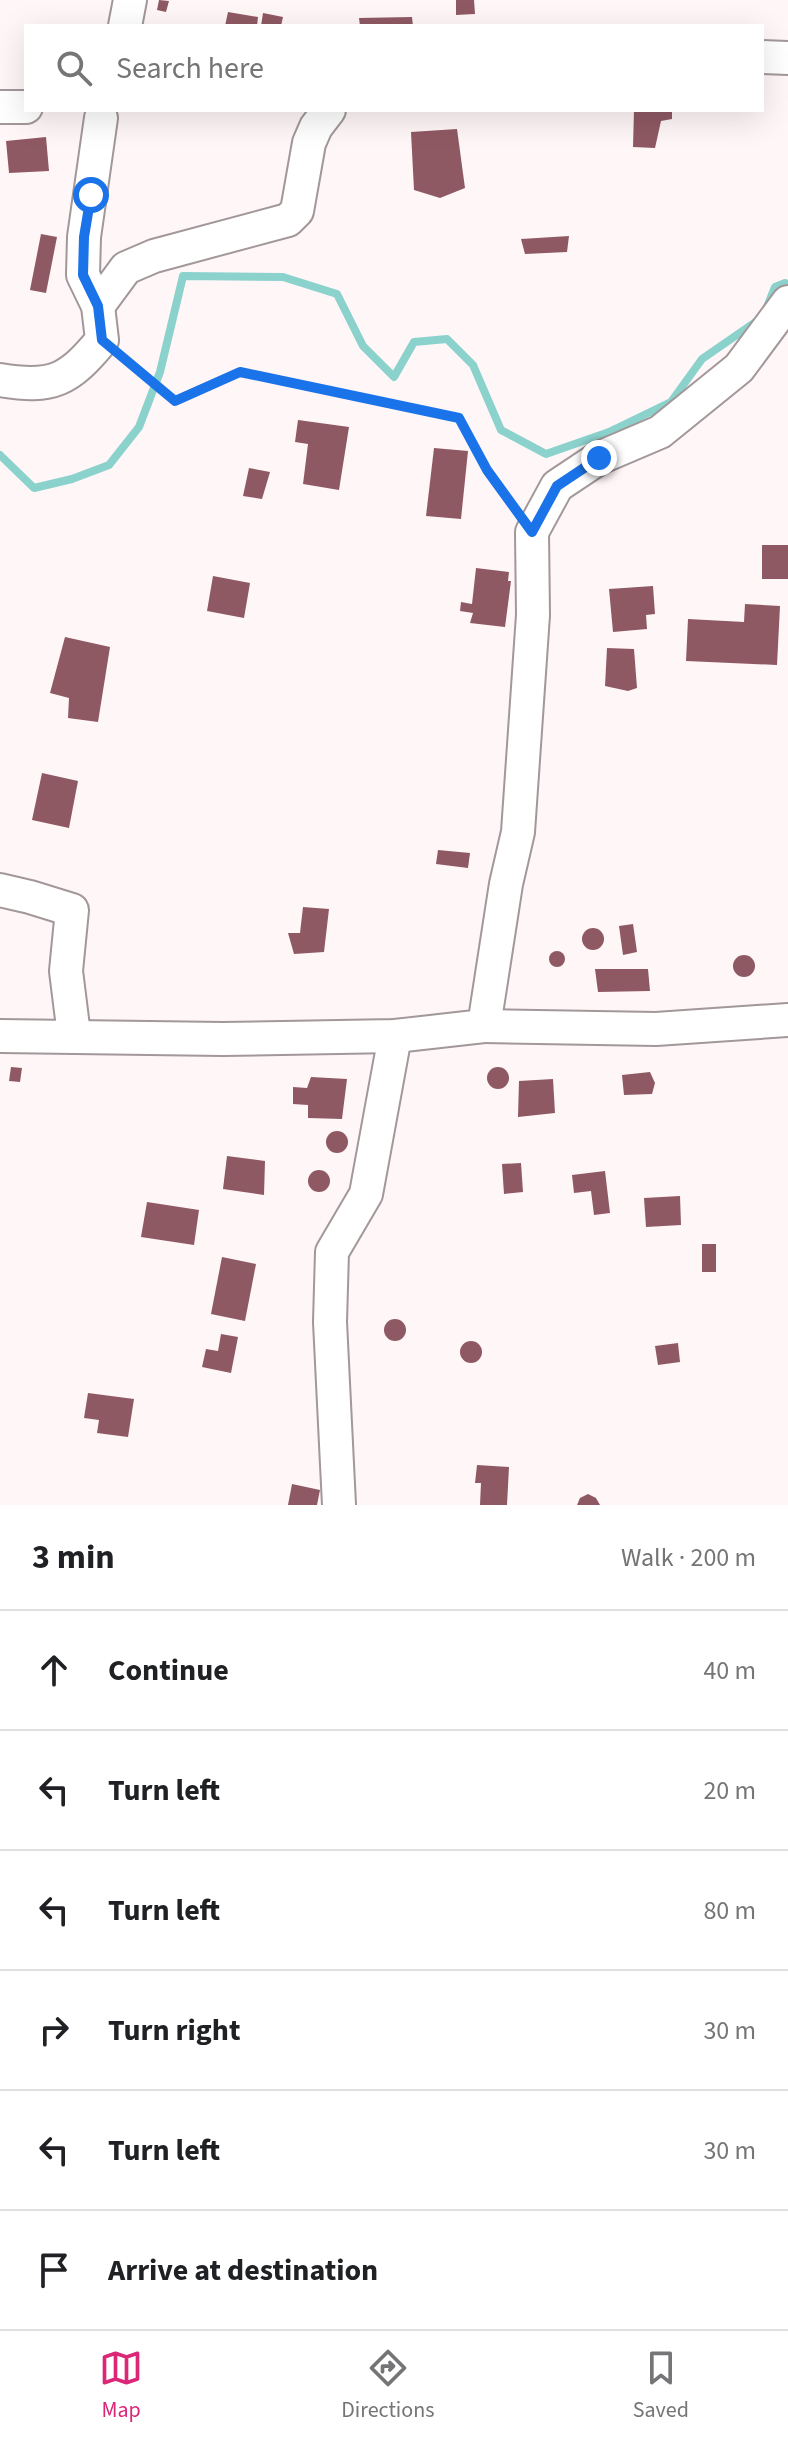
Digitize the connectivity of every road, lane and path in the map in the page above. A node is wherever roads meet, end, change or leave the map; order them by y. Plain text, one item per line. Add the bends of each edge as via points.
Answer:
1 (130, 0) edge
2 (125, 24) edge
3 (764, 57) edge
4 (788, 58) edge
5 (0, 107) edge
6 (24, 107) edge
7 (327, 112) edge
8 (94, 113) edge
9 (788, 302) edge
10 (98, 306) junction
11 (102, 340) junction
12 (0, 380) edge
13 (532, 532) junction
14 (0, 890) edge
15 (788, 1020) edge
16 (484, 1026) junction
17 (74, 1035) junction
18 (0, 1036) edge
19 (395, 1036) junction
20 (339, 1505) edge

1 - 2 street
3 - 4 street
5 - 6 street
7 - 10 street via 309,143 297,211 288,220 126,268
8 - 10 street via 83,275
9 - 13 street via 739,368 660,432 599,458 557,486
10 - 11 street
11 - 12 street via 81,365 59,378 31,385
11 - 13 path via 175,401 240,372 459,418 487,470
13 - 16 street via 533,615 518,832
14 - 17 street via 72,910 66,971
15 - 16 street via 656,1029
16 - 19 street
17 - 18 street
17 - 19 street
19 - 20 street via 366,1194 332,1252

